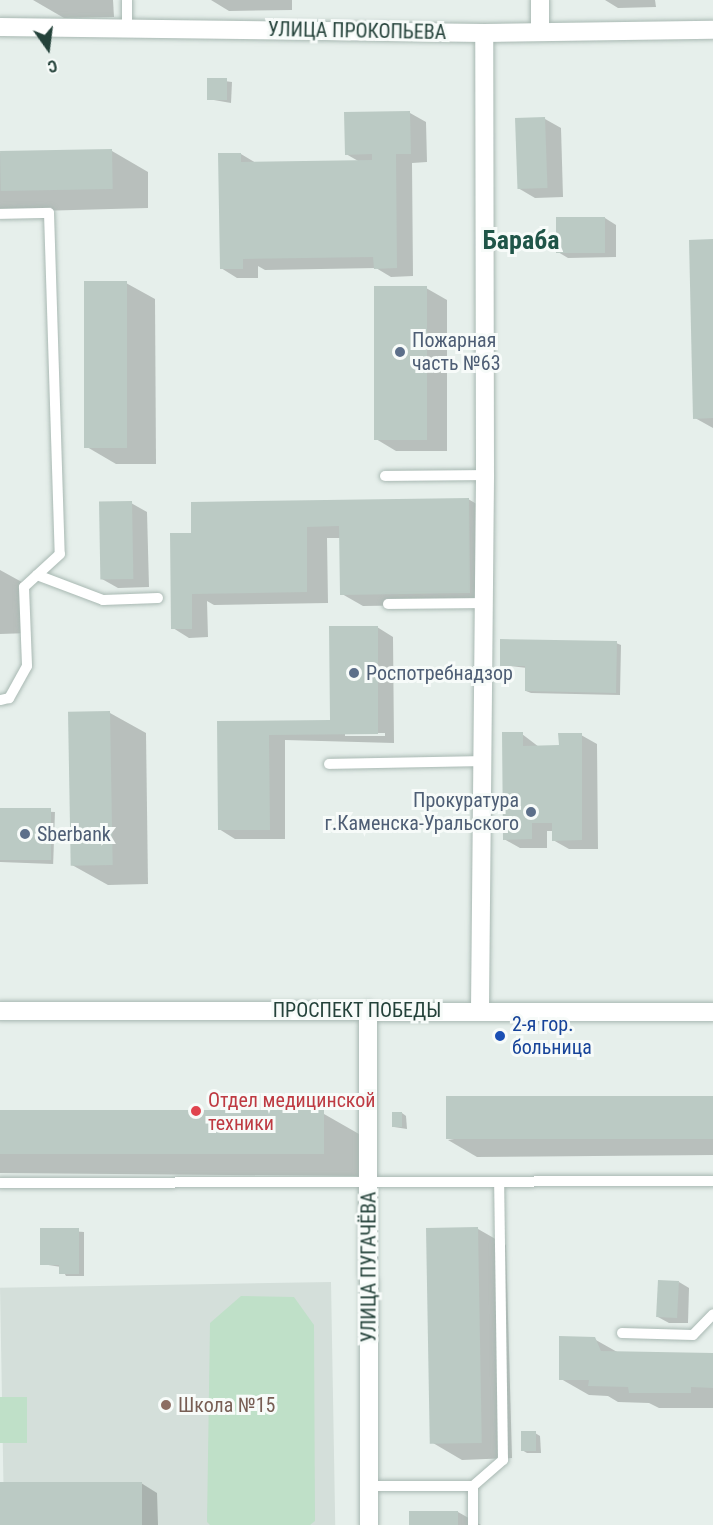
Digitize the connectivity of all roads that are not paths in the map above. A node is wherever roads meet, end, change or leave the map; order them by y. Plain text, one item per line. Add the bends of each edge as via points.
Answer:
1 (127, 0) edge
2 (540, 0) edge
3 (0, 27) edge
4 (127, 27) junction
5 (713, 30) edge
6 (540, 32) junction
7 (484, 33) junction
8 (0, 214) edge
9 (485, 475) junction
10 (385, 476) dead end
11 (37, 575) junction
12 (158, 598) dead end
13 (483, 603) junction
14 (388, 604) dead end
15 (0, 700) edge
16 (481, 761) junction
17 (329, 764) dead end
18 (480, 1009) junction
19 (368, 1010) junction
20 (0, 1011) edge
21 (713, 1011) edge
22 (713, 1181) edge
23 (0, 1183) edge
24 (499, 1183) junction
25 (369, 1184) junction
26 (713, 1314) edge
27 (622, 1333) dead end
28 (368, 1486) junction
29 (473, 1486) junction
30 (369, 1525) edge
31 (473, 1525) edge

1 - 4 lane
2 - 6 street
3 - 4 street, УЛИЦА ПРОКОПЬЕВА
4 - 7 street, УЛИЦА ПРОКОПЬЕВА
5 - 6 street, УЛИЦА ПРОКОПЬЕВА
6 - 7 street, УЛИЦА ПРОКОПЬЕВА
7 - 9 street
8 - 11 lane via 49,213 60,554
9 - 10 lane
9 - 13 street
11 - 12 lane via 103,600
11 - 15 lane via 24,587 27,666 9,698
13 - 14 lane
13 - 16 street
16 - 17 lane
16 - 18 street
18 - 19 street, ПРОСПЕКТ ПОБЕДЫ
18 - 21 street, ПРОСПЕКТ ПОБЕДЫ
19 - 20 street, ПРОСПЕКТ ПОБЕДЫ
19 - 25 street, УЛИЦА ПУГАЧЁВА
22 - 24 lane
23 - 25 lane
24 - 25 lane
24 - 29 lane via 503,1460
25 - 28 street, УЛИЦА ПУГАЧЁВА
26 - 27 lane via 693,1335
28 - 29 lane
28 - 30 street, УЛИЦА ПУГАЧЁВА
29 - 31 lane

